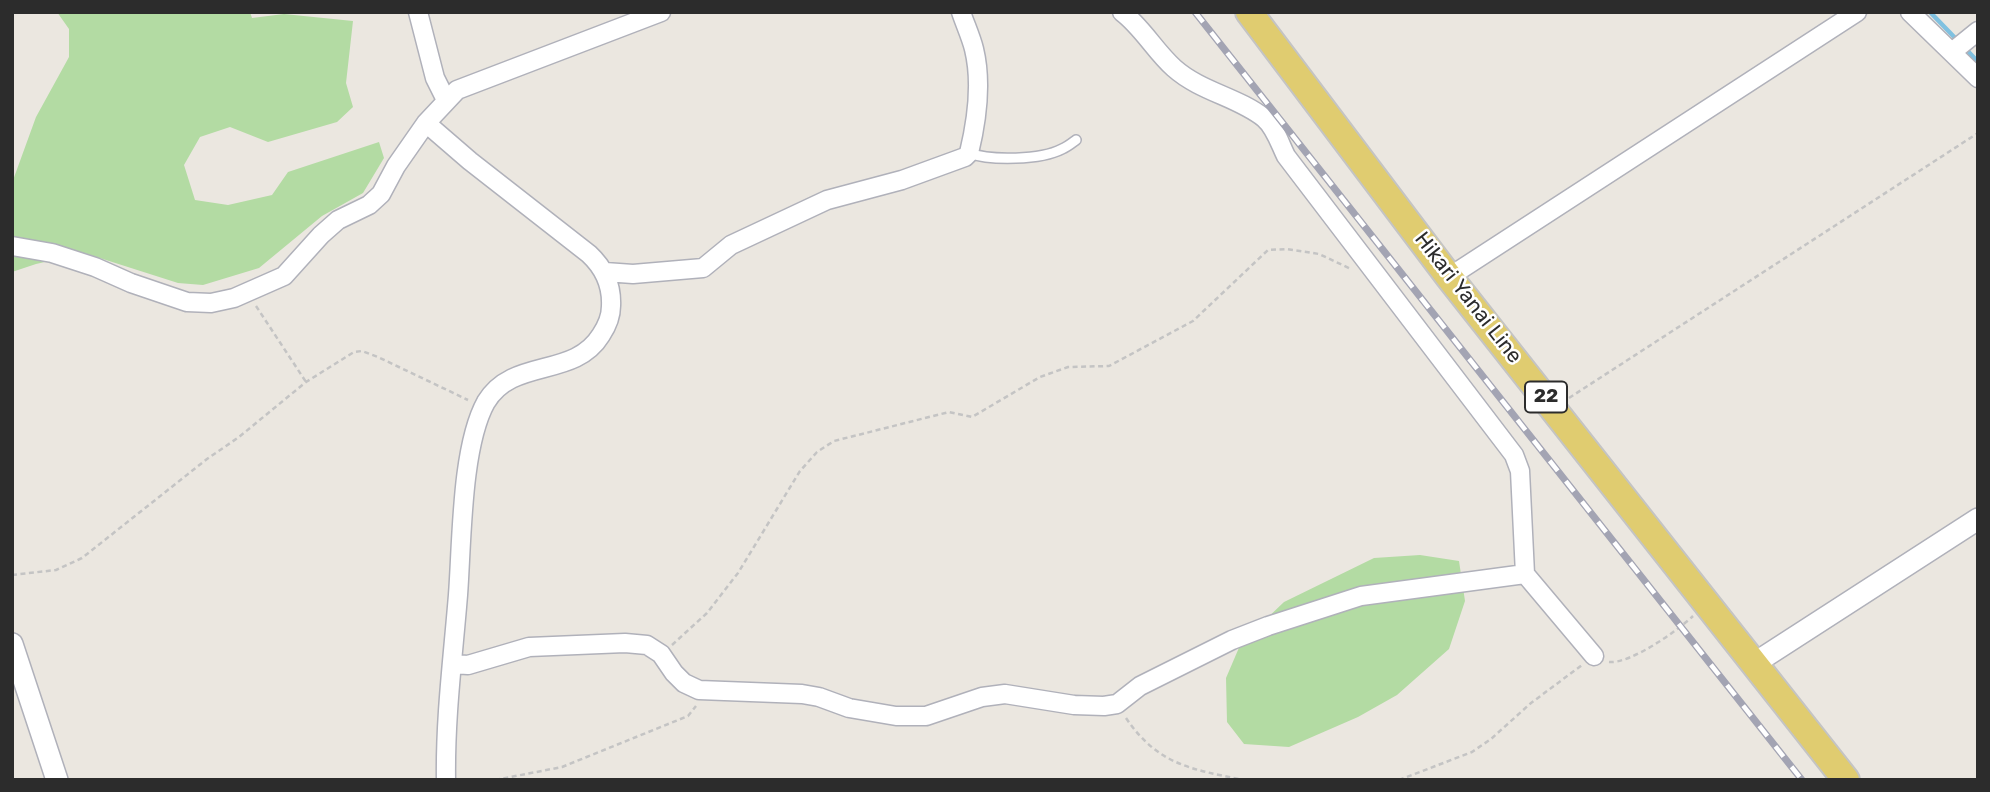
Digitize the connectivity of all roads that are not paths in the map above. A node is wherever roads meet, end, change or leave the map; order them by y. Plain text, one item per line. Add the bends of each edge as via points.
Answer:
1 (418, 12) edge
2 (661, 12) edge
3 (961, 12) edge
4 (1122, 12) edge
5 (1248, 12) edge
6 (1857, 12) edge
7 (1910, 12) edge
8 (1963, 42) edge
9 (1978, 78) edge
10 (446, 100) junction
11 (426, 123) junction
12 (1076, 140) dead end
13 (970, 153) junction
14 (12, 246) edge
15 (605, 272) junction
16 (1449, 277) junction
17 (1978, 519) edge
18 (1525, 574) junction
19 (12, 644) edge
20 (1594, 656) road end
21 (1755, 663) junction
22 (452, 664) junction
23 (57, 780) edge
24 (446, 780) edge
25 (1846, 780) edge

1 - 10 street via 435,78
2 - 10 street via 457,90
3 - 13 street via 976,68 977,108
4 - 18 street via 1174,69 1266,119 1286,156 1514,454 1520,471
5 - 16 main road, Hikari Yanai Line / 22
6 - 16 street
7 - 8 street
8 - 9 street
10 - 11 street
11 - 14 street via 381,194 369,205 338,220 284,276 211,303 187,302 52,253
11 - 15 street via 589,254
12 - 13 lane via 1043,155
13 - 15 street via 902,180 827,200 731,245 703,268
15 - 22 street via 611,309 597,342 581,356 500,384 475,425
16 - 21 main road, Hikari Yanai Line / 22
17 - 21 street
18 - 20 street
18 - 22 street via 1337,602 1232,640 1140,686 1117,704 1104,706 1005,694 926,716 896,716 802,694 699,690 684,683 661,654 647,645 625,643 529,647 468,665
19 - 23 street
21 - 25 main road, Hikari Yanai Line / 22
22 - 24 street

